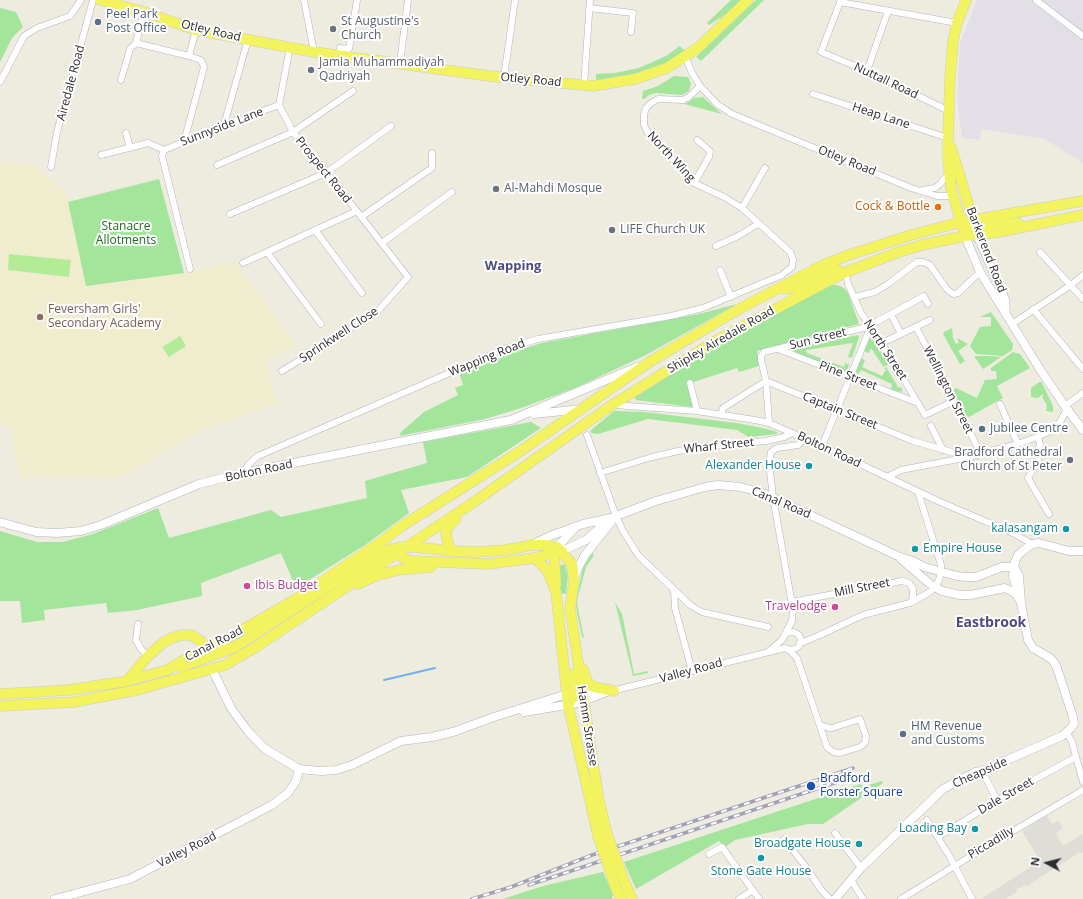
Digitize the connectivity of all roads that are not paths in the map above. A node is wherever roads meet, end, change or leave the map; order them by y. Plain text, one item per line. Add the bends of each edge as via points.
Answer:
1 (81, 0) edge
2 (93, 0) edge
3 (100, 0) edge
4 (304, 0) edge
5 (356, 0) edge
6 (408, 0) edge
7 (515, 0) edge
8 (590, 0) edge
9 (748, 0) edge
10 (966, 0) edge
11 (1036, 0) edge
12 (840, 1) edge
13 (589, 8) junction
14 (888, 11) junction
15 (144, 12) junction
16 (957, 23) junction
17 (196, 30) junction
18 (631, 32) dead end
19 (1083, 36) edge
20 (248, 39) junction
21 (136, 43) junction
22 (290, 47) junction
23 (340, 48) dead end
24 (314, 52) junction
25 (189, 56) junction
26 (685, 56) junction
27 (400, 63) junction
28 (867, 71) junction
29 (504, 77) junction
30 (121, 80) dead end
31 (0, 82) edge
32 (584, 85) junction
33 (700, 86) junction
34 (353, 91) dead end
35 (813, 94) dead end
36 (280, 105) junction
37 (949, 111) junction
38 (224, 125) junction
39 (391, 126) dead end
40 (293, 132) junction
41 (126, 133) dead end
42 (948, 138) junction
43 (697, 140) dead end
44 (184, 142) junction
45 (130, 148) junction
46 (164, 150) junction
47 (432, 153) dead end
48 (101, 155) dead end
49 (217, 166) dead end
50 (51, 167) dead end
51 (765, 168) dead end
52 (949, 172) junction
53 (326, 173) junction
54 (694, 183) junction
55 (920, 191) junction
56 (452, 192) dead end
57 (953, 196) junction
58 (1083, 200) edge
59 (742, 208) junction
60 (230, 214) dead end
61 (359, 214) junction
62 (1083, 215) edge
63 (961, 222) junction
64 (758, 224) junction
65 (975, 228) junction
66 (315, 230) junction
67 (965, 236) junction
68 (382, 243) junction
69 (716, 246) dead end
70 (267, 252) junction
71 (1040, 252) dead end
72 (243, 263) dead end
73 (792, 266) joint
74 (190, 268) dead end
75 (720, 270) dead end
76 (846, 272) junction
77 (980, 272) junction
78 (1083, 275) edge
79 (408, 277) joint
80 (832, 279) junction
81 (848, 284) junction
82 (1071, 285) junction
83 (774, 291) junction
84 (362, 293) dead end
85 (732, 297) junction
86 (855, 297) junction
87 (1083, 299) edge
88 (928, 304) dead end
89 (1033, 309) junction
90 (891, 314) junction
91 (1007, 316) junction
92 (930, 320) dead end
93 (321, 324) dead end
94 (874, 324) junction
95 (1012, 324) junction
96 (916, 327) junction
97 (901, 334) junction
98 (882, 343) junction
99 (778, 349) junction
100 (651, 361) junction
101 (1083, 369) edge
102 (282, 371) dead end
103 (850, 377) junction
104 (766, 382) junction
105 (690, 383) dead end
106 (1083, 393) edge
107 (954, 401) junction
108 (918, 403) junction
109 (612, 404) junction
110 (1000, 404) dead end
111 (1066, 408) junction
112 (582, 409) junction
113 (837, 410) junction
114 (697, 411) junction
115 (525, 415) junction
116 (721, 415) junction
117 (769, 423) junction
118 (931, 426) dead end
119 (1083, 430) edge
120 (792, 433) junction
121 (587, 435) dead end
122 (1037, 437) junction
123 (805, 439) junction
124 (1018, 444) junction
125 (822, 446) junction
126 (943, 450) junction
127 (980, 454) junction
128 (969, 457) junction
129 (243, 473) junction
130 (600, 473) junction
131 (887, 477) junction
132 (918, 492) junction
133 (773, 497) junction
134 (474, 502) junction
135 (1049, 514) dead end
136 (613, 517) junction
137 (0, 522) edge
138 (402, 526) junction
139 (576, 527) junction
140 (533, 544) junction
141 (1032, 544) junction
142 (400, 549) junction
143 (558, 550) junction
144 (452, 551) junction
145 (1083, 551) edge
146 (900, 557) junction
147 (535, 558) junction
148 (469, 562) junction
149 (1014, 567) junction
150 (940, 576) junction
151 (574, 582) junction
152 (935, 588) junction
153 (674, 591) junction
154 (556, 592) junction
155 (336, 593) junction
156 (792, 602) junction
157 (910, 603) junction
158 (1021, 603) junction
159 (792, 621) junction
160 (138, 624) dead end
161 (768, 627) dead end
162 (786, 633) junction
163 (798, 634) junction
164 (814, 637) junction
165 (782, 640) junction
166 (576, 642) junction
167 (800, 644) junction
168 (786, 648) junction
169 (769, 651) junction
170 (207, 653) junction
171 (148, 656) junction
172 (797, 658) junction
173 (212, 669) junction
174 (692, 671) junction
175 (127, 681) junction
176 (614, 691) junction
177 (0, 694) edge
178 (577, 696) junction
179 (568, 705) junction
180 (0, 706) edge
181 (494, 717) junction
182 (820, 725) junction
183 (1067, 733) junction
184 (1076, 757) junction
185 (299, 769) junction
186 (982, 771) junction
187 (1083, 782) edge
188 (1083, 790) edge
189 (997, 800) junction
190 (927, 820) dead end
191 (835, 833) dead end
192 (938, 837) junction
193 (784, 839) dead end
194 (709, 854) dead end
195 (954, 866) junction
196 (861, 868) junction
197 (851, 880) junction
198 (620, 884) junction
199 (753, 890) junction
200 (55, 899) edge
201 (621, 899) edge
202 (632, 899) edge
203 (739, 899) edge
204 (759, 899) edge
205 (830, 899) edge
206 (835, 899) edge
207 (863, 899) edge
208 (901, 899) edge
209 (972, 899) edge

1 - 31 street via 70,16 24,36
2 - 50 street, Airedale Road via 57,132
3 - 15 main road, Otley Road
4 - 24 street
5 - 23 street via 349,49
6 - 27 street
7 - 29 street
8 - 13 street
9 - 26 main road via 707,40
10 - 16 main road, Barkerend Road
11 - 19 street
12 - 14 street
12 - 28 street, Nuttall Road via 821,52
13 - 18 street via 633,13
13 - 32 street
14 - 16 street
14 - 28 street
15 - 17 main road, Otley Road
15 - 21 street
16 - 37 main road, Barkerend Road via 951,58
17 - 20 main road, Otley Road
17 - 25 street
20 - 22 main road, Otley Road
20 - 38 street
21 - 25 street
21 - 30 street via 130,49
22 - 24 main road, Otley Road
22 - 36 street
24 - 27 main road, Otley Road
25 - 44 street via 201,60 204,67
26 - 32 main road, Otley Road via 667,68 634,79 594,86
26 - 33 street, Otley Road
27 - 29 main road, Otley Road
28 - 37 street, Nuttall Road
29 - 32 main road, Otley Road
33 - 54 street, North Wing via 683,100 658,99 646,108 644,115 644,125 648,133
33 - 55 street, Otley Road via 718,104 743,119
34 - 40 street
35 - 42 street, Heap Lane
36 - 38 street, Sunnyside Lane
36 - 40 street, Prospect Road
37 - 42 main road, Barkerend Road
38 - 44 street, Sunnyside Lane
39 - 53 street
40 - 49 street
40 - 53 street, Prospect Road
41 - 45 street
42 - 52 main road, Barkerend Road
42 - 65 main road, Barkerend Road
43 - 54 street via 710,151
44 - 46 street, Sunnyside Lane
45 - 46 street via 148,144
45 - 48 street
46 - 74 street via 162,156
47 - 61 street via 432,168
51 - 59 street
52 - 55 street via 935,188
52 - 57 main road, Barkerend Road
53 - 60 street
53 - 61 street, Prospect Road
54 - 59 street, North Wing
55 - 57 street, Otley Road via 937,196
56 - 68 street
57 - 63 main road, Barkerend Road
58 - 65 main road, Shipley Airedale Road
59 - 64 street, North Wing
61 - 66 street
61 - 68 street, Prospect Road
62 - 65 main road, Shipley Airedale Road
63 - 65 main road, Shipley Airedale Road
63 - 67 main road, Barkerend Road
63 - 83 main road, Shipley Airedale Road via 849,255 823,265
64 - 69 street
64 - 73 street, North Wing via 790,252
65 - 67 main road, Shipley Airedale Road
65 - 91 street, Barkerend Road via 1005,299
66 - 70 street
66 - 84 street
67 - 76 main road, Shipley Airedale Road via 907,249
67 - 77 street, Barkerend Road
68 - 79 street, Prospect Road
70 - 72 street
70 - 93 street
71 - 82 street
73 - 85 street, Wapping Road via 782,275
75 - 85 street
76 - 80 main road, Shipley Airedale Road
76 - 81 street, North Street
76 - 83 main road via 838,269 799,287
77 - 86 street via 954,294 946,288 930,265 917,262 874,292
77 - 91 street, Barkerend Road
78 - 82 street
79 - 102 street, Sprinkwell Close via 377,312
80 - 81 street
80 - 109 main road, Shipley Airedale Road via 717,340
81 - 86 street, North Street
82 - 87 street
82 - 89 street
83 - 100 main road, Shipley Airedale Road
85 - 129 street, Wapping Road via 697,310 671,316 538,338 507,348 258,456
86 - 94 street, North Street via 862,313
88 - 90 street, Sun Street via 924,296
89 - 95 street
89 - 101 street
90 - 94 street, Sun Street
90 - 97 street
91 - 95 street, Barkerend Road
92 - 96 street
94 - 98 street, North Street
94 - 99 street, Sun Street
94 - 103 street
95 - 111 street, Barkerend Road
96 - 97 street
96 - 107 street, Wellington Street
97 - 98 street
98 - 108 street, North Street
99 - 103 street, Pine Street
99 - 104 street, Sun Street via 764,352 761,356
100 - 112 main road, Shipley Airedale Road
100 - 115 street, Bolton Road
103 - 108 street, Pine Street
103 - 113 street
104 - 113 street, Captain Street
104 - 116 street via 723,408
104 - 117 street
105 - 114 street
106 - 111 street
107 - 108 street, North Street via 925,415
107 - 127 street, Wellington Street
109 - 112 main road
109 - 114 street, Bolton Road
109 - 134 main road, Shipley Airedale Road
110 - 124 street
111 - 119 street, Barkerend Road
111 - 122 street via 1060,422
112 - 115 street, Bolton Road
112 - 138 main road, Shipley Airedale Road
113 - 125 street
113 - 126 street, Captain Street via 913,441
114 - 116 street, Bolton Road
115 - 129 street, Bolton Road via 446,434
116 - 117 street, Bolton Road
117 - 120 street, Bolton Road
118 - 126 street
120 - 123 street, Bolton Road
120 - 130 street, Wharf Street via 766,441 696,447
121 - 130 street
122 - 124 street
122 - 135 street via 1040,444 1038,462 1028,478
123 - 125 street, Bolton Road
123 - 133 street via 798,445 777,448 771,452 769,463
124 - 127 street
125 - 131 street, Bolton Road
126 - 128 street, Captain Street
127 - 128 street
128 - 131 street via 901,470
129 - 137 street, Bolton Road via 199,484 81,531 36,532
130 - 136 street
131 - 132 street, Bolton Road
132 - 141 street, Bolton Road
132 - 150 street via 940,565
133 - 136 street, Canal Road via 740,487 711,486 656,501
133 - 146 street, Canal Road
133 - 156 street
134 - 142 main road, Shipley Airedale Road
134 - 144 main road via 447,528 446,534
136 - 139 street, Canal Road
136 - 143 street, Canal Road via 586,540
136 - 151 street via 585,555
136 - 153 street via 638,555
138 - 142 main road
138 - 170 main road, Canal Road via 296,599
139 - 140 street, Canal Road
139 - 143 street
140 - 143 main road via 546,545
140 - 144 main road, Canal Road via 505,550
141 - 145 street
141 - 149 street via 1018,555
142 - 144 main road, Canal Road
142 - 148 main road, Canal Road via 403,558 411,561
142 - 155 main road, Canal Road
142 - 170 main road via 388,550 372,558 235,646
143 - 147 main road, Canal Road
143 - 151 main road, Hamm Strasse via 572,564
143 - 154 main road
146 - 150 street, Canal Road
146 - 152 street, Canal Road
147 - 148 main road, Canal Road via 488,564
147 - 154 main road, Hamm Strasse via 547,570
148 - 155 main road, Canal Road via 456,566 399,570 378,575
149 - 150 street, Canal Road via 1002,567 976,576
149 - 158 street via 1013,576
150 - 152 street
151 - 166 main road, Hamm Strasse via 570,608
152 - 157 street
152 - 158 street, Canal Road via 948,593 971,595 1005,588 1015,593
153 - 161 street via 702,612
153 - 174 street via 675,608
154 - 178 main road, Hamm Strasse
155 - 173 main road, Canal Road via 240,657
156 - 157 street, Mill Street via 898,581 911,585 914,593
156 - 159 street
157 - 164 street via 868,613
158 - 183 street, Cheapside via 1028,640 1033,648 1050,658 1057,668 1074,717 1074,724
159 - 162 street
159 - 163 street
160 - 171 street via 136,640
162 - 163 street via 791,631
162 - 165 street
163 - 164 street
163 - 167 street
164 - 167 street
165 - 168 street
165 - 169 street
166 - 176 main road via 588,683 594,687
166 - 178 main road, Hamm Strasse
167 - 168 street via 794,650
167 - 172 street
168 - 169 street, Valley Road
168 - 172 street
169 - 174 street, Valley Road
170 - 171 main road via 197,638 182,634 164,642
170 - 173 main road
170 - 175 main road via 186,666
171 - 175 main road
172 - 182 street
173 - 180 main road, Canal Road via 137,690 74,702
173 - 185 street, Valley Road via 231,708 247,730 264,748
174 - 176 street, Valley Road
175 - 177 main road via 69,690
176 - 178 street, Valley Road
178 - 179 main road, Hamm Strasse
178 - 179 street, Valley Road
178 - 181 street, Valley Road
178 - 198 main road, Hamm Strasse, bridge
179 - 181 street, Valley Road
179 - 198 main road, Hamm Strasse, bridge via 598,836
181 - 185 street, Valley Road via 453,732 401,741 336,770
182 - 182 street via 832,728 860,719 866,736 865,743 840,753 833,752 827,747
183 - 184 street
183 - 186 street, Cheapside
184 - 187 street
184 - 189 street, Dale Street
185 - 200 street, Valley Road via 296,781 288,793 272,805 130,878
186 - 189 street
186 - 196 street, Cheapside via 943,790
188 - 195 street, Piccadilly
189 - 192 street, Dale Street
190 - 192 street
191 - 196 street
192 - 195 street
193 - 205 street
194 - 199 street via 722,847
195 - 208 street, Piccadilly
195 - 209 street
196 - 197 street, Cheapside
197 - 206 street, Cheapside
197 - 207 street
198 - 201 main road, Hamm Strasse
198 - 202 main road, Hamm Strasse
199 - 203 street
199 - 204 street

